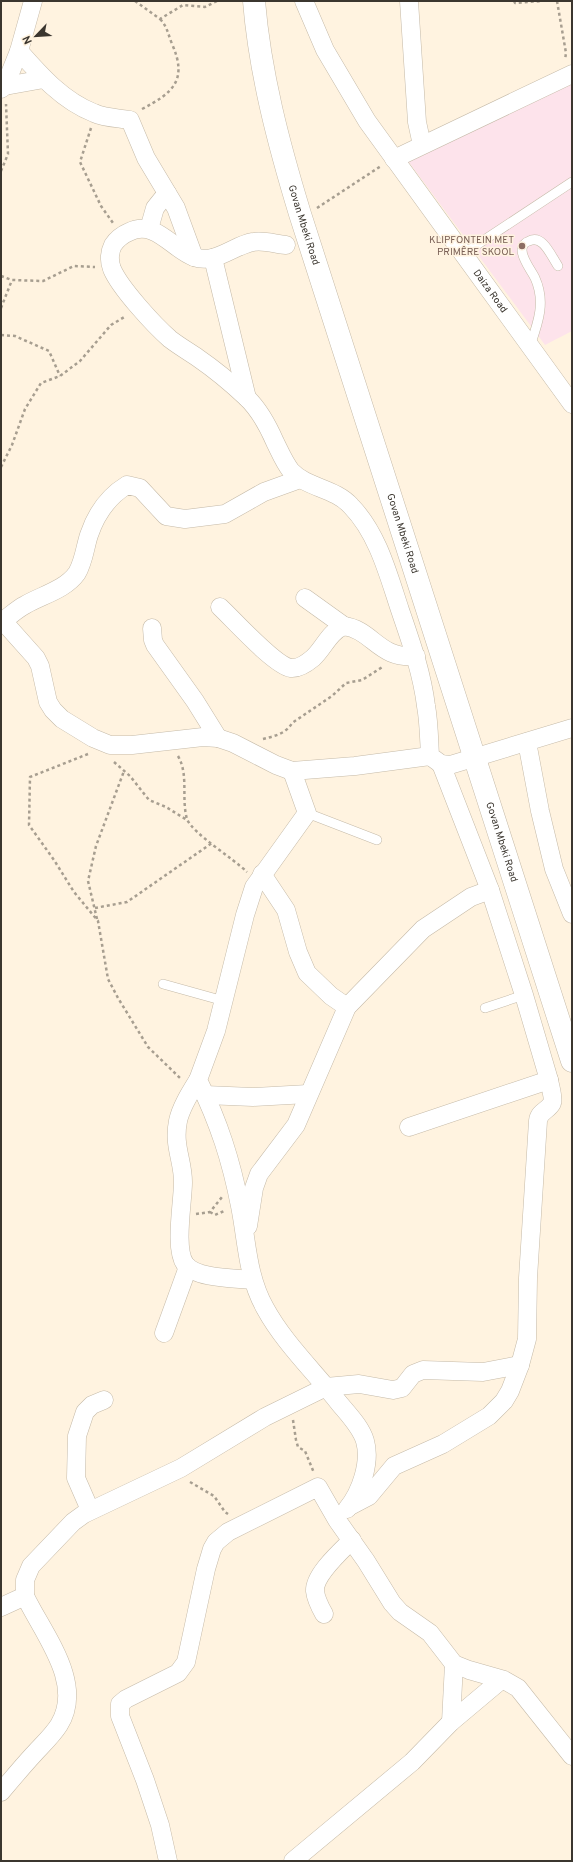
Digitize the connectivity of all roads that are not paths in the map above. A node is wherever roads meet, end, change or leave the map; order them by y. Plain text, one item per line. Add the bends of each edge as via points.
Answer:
1 (33, 1) edge
2 (254, 1) edge
3 (304, 1) edge
4 (409, 1) edge
5 (19, 51) junction
6 (566, 77) edge
7 (44, 79) junction
8 (3, 87) edge
9 (422, 144) junction
10 (394, 159) junction
11 (572, 182) edge
12 (167, 193) junction
13 (149, 229) junction
14 (286, 245) dead end
15 (463, 254) junction
16 (194, 258) junction
17 (213, 258) junction
18 (558, 266) dead end
19 (530, 346) junction
20 (247, 398) junction
21 (572, 404) edge
22 (300, 478) junction
23 (305, 598) dead end
24 (220, 607) dead end
25 (344, 626) junction
26 (152, 628) dead end
27 (410, 656) junction
28 (572, 728) edge
29 (218, 738) junction
30 (527, 742) junction
31 (475, 759) junction
32 (435, 760) junction
33 (292, 771) junction
34 (307, 813) junction
35 (377, 840) dead end
36 (260, 878) junction
37 (490, 890) junction
38 (572, 914) edge
39 (163, 984) dead end
40 (524, 995) junction
41 (224, 1001) junction
42 (347, 1007) junction
43 (485, 1008) dead end
44 (572, 1061) edge
45 (549, 1080) junction
46 (199, 1088) junction
47 (308, 1094) junction
48 (409, 1127) dead end
49 (246, 1240) junction
50 (188, 1267) junction
51 (252, 1280) junction
52 (164, 1333) dead end
53 (520, 1366) junction
54 (326, 1386) junction
55 (104, 1400) dead end
56 (350, 1506) junction
57 (90, 1510) junction
58 (337, 1520) junction
59 (352, 1540) junction
60 (25, 1596) junction
61 (1, 1607) edge
62 (324, 1614) dead end
63 (454, 1664) junction
64 (500, 1680) junction
65 (451, 1722) junction
66 (572, 1756) edge
67 (1, 1792) edge
68 (168, 1861) edge
69 (293, 1861) edge

1 - 5 street
2 - 31 main road, Govan Mbeki Road via 266,85 285,166
3 - 10 street, Daiza Road via 325,50 346,88
4 - 9 street via 417,122
5 - 7 street
5 - 8 street
6 - 9 street
7 - 8 street
7 - 12 street via 95,114 130,120 146,158
9 - 10 street
10 - 15 street, Daiza Road
11 - 15 lane
12 - 13 street via 155,208
12 - 16 street via 183,222
13 - 16 street via 159,233
13 - 20 street via 132,230 122,236 110,250 112,268 127,291 168,337
14 - 17 street via 254,242
15 - 19 street, Daiza Road
16 - 17 street
17 - 20 street
18 - 19 lane via 541,241 531,240 524,245 523,256 535,278 541,305
19 - 21 street, Daiza Road
20 - 22 street via 266,422 287,466
22 - 27 street via 341,497 351,505 372,536 387,570
22 - 29 street via 264,492 225,514 185,519 166,516 140,488 127,485 114,494 102,509 89,535 83,560 71,579 25,605 3,621 36,658 48,702 53,710 62,719 107,746 203,737
23 - 25 street
24 - 25 street via 273,658 291,668 312,659 331,635
25 - 27 street via 357,630 391,653
26 - 29 street via 155,645
27 - 32 street via 427,708
28 - 30 street
29 - 33 street
30 - 31 street
30 - 38 street via 554,869
31 - 32 street via 450,765
31 - 44 main road, Govan Mbeki Road
32 - 33 street
32 - 37 street
33 - 34 street
34 - 35 lane
34 - 36 street
36 - 41 street via 245,915
36 - 42 street via 286,910 307,973
37 - 40 street
37 - 42 street via 471,897 423,929
39 - 41 lane
40 - 43 lane
40 - 45 street
41 - 46 street
42 - 47 street
45 - 48 street
45 - 53 street via 552,1103 540,1114 538,1121 528,1278 528,1331
46 - 47 street via 254,1097
46 - 49 street via 227,1149
46 - 50 street via 182,1110 178,1121 177,1147 183,1181 180,1232 183,1259
47 - 49 street via 293,1131 259,1174 254,1188
49 - 51 street
50 - 51 street via 204,1274
50 - 52 street
51 - 54 street via 265,1309 303,1361
53 - 54 street via 483,1372 423,1370 413,1374 402,1388 397,1390 359,1384
53 - 56 street via 504,1401 489,1416 443,1444 394,1466 369,1496
54 - 56 street via 365,1440 363,1474
54 - 57 street via 265,1417 181,1468
55 - 57 street via 92,1405 85,1412 77,1436 76,1478
56 - 58 street
57 - 60 street via 73,1522 36,1558 27,1572
58 - 59 street
58 - 68 street via 318,1487 222,1536 212,1550 183,1668 178,1674 120,1704 120,1716 160,1825
59 - 62 street via 326,1568 318,1581 315,1589 316,1599
59 - 63 street via 392,1603 400,1612 430,1633
60 - 61 street
60 - 67 street via 58,1659 68,1696 59,1726
63 - 64 street
63 - 65 street
64 - 65 street
64 - 66 street via 511,1682 518,1688
65 - 69 street via 412,1762

